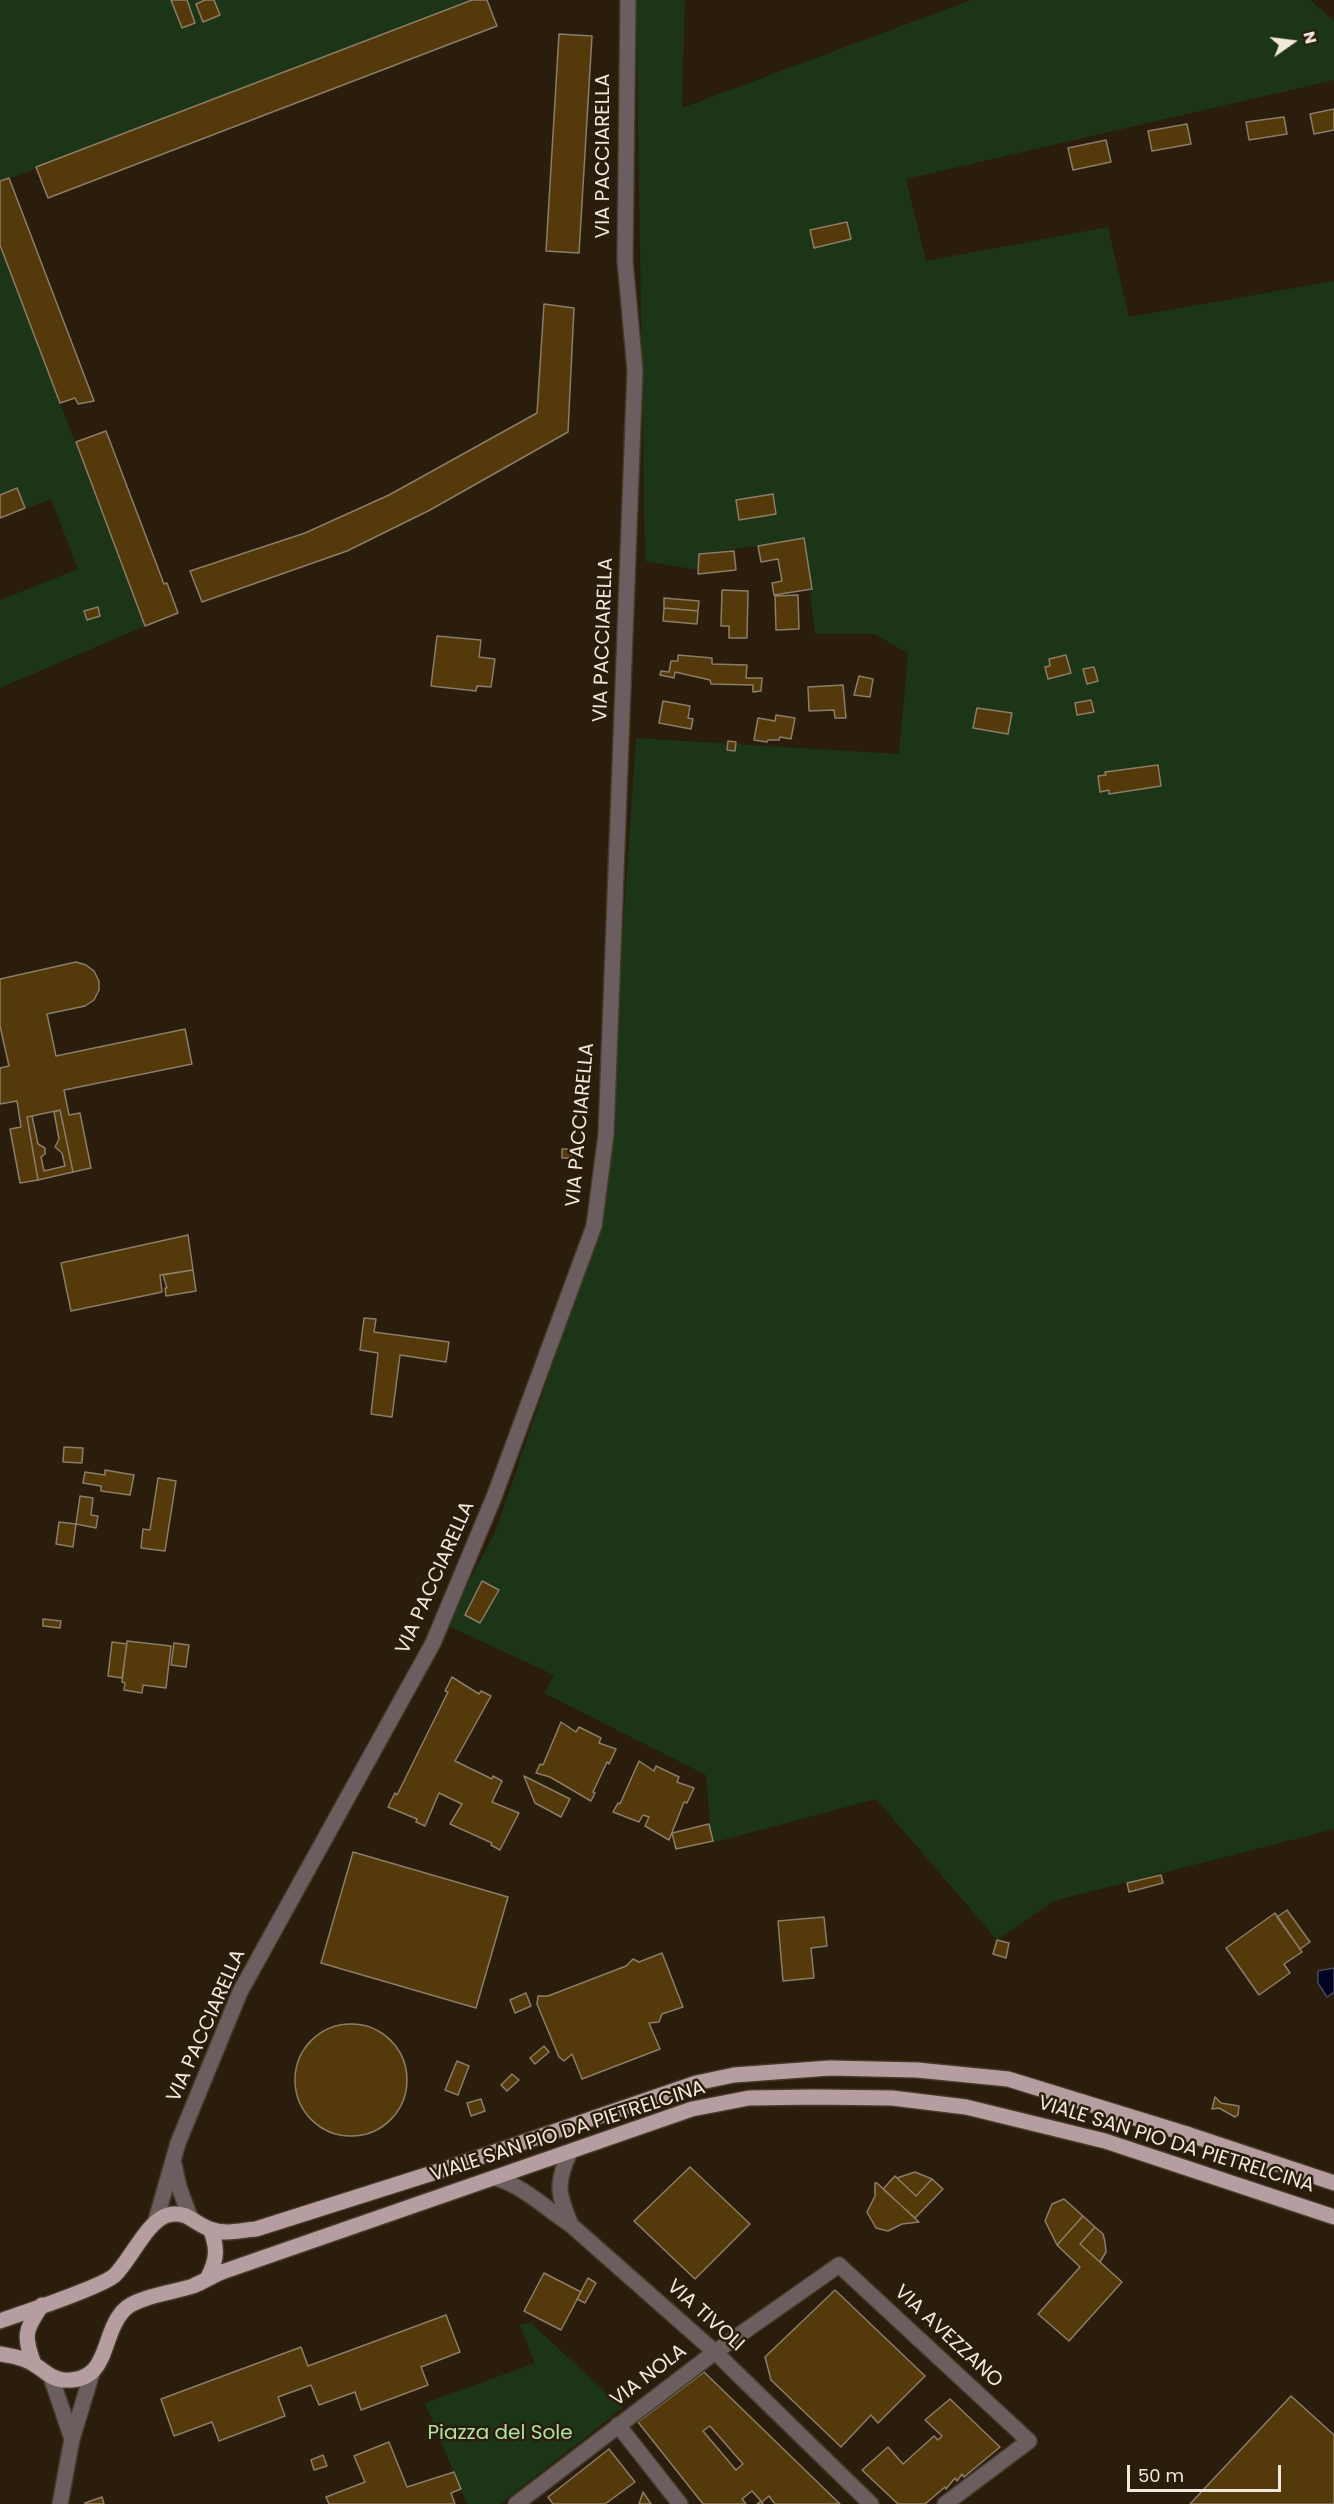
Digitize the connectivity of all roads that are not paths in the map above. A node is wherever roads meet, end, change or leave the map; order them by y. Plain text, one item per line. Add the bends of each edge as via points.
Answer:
1 (628, 0) edge
2 (570, 2152) junction
3 (174, 2162) junction
4 (496, 2178) junction
5 (1334, 2183) edge
6 (190, 2217) junction
7 (1334, 2217) edge
8 (156, 2220) junction
9 (571, 2225) junction
10 (210, 2229) junction
11 (839, 2265) joint
12 (208, 2277) junction
13 (42, 2305) junction
14 (0, 2321) edge
15 (715, 2352) junction
16 (0, 2354) edge
17 (34, 2364) junction
18 (92, 2373) junction
19 (51, 2377) junction
20 (618, 2425) junction
21 (72, 2439) junction
22 (525, 2501) edge
23 (60, 2504) edge
24 (680, 2504) edge
25 (871, 2504) edge
26 (945, 2504) edge

1 - 3 street, VIA PACCIARELLA via 625,261 635,370 606,1135 594,1226 494,1497 433,1642 240,1992
2 - 4 main road, VIALE SAN PIO DA PIETRELCINA
2 - 7 main road, VIALE SAN PIO DA PIETRELCINA via 692,2109 749,2098 892,2098 966,2107 1105,2141
2 - 9 street via 558,2184
3 - 6 street
3 - 8 street, VIA PACCIARELLA
4 - 9 street, VIA TIVOLI via 520,2188
4 - 12 main road, VIALE SAN PIO DA PIETRELCINA
5 - 10 main road, VIALE SAN PIO DA PIETRELCINA via 1008,2079 917,2070 830,2068 734,2075 696,2083 256,2229
6 - 8 main road via 170,2214
6 - 10 main road
8 - 13 main road via 112,2278
9 - 15 street, VIA TIVOLI
10 - 12 main road via 216,2253
11 - 15 street, VIA NOLA
11 - 26 street, VIA AVEZZANO via 1029,2440
12 - 18 main road, VIALE SAN PIO DA PIETRELCINA via 125,2308 113,2324 101,2362
13 - 14 main road
13 - 17 main road via 26,2335
15 - 20 street, VIA NOLA
15 - 25 street, VIA TIVOLI
16 - 17 main road
17 - 19 main road
18 - 19 main road via 63,2380
18 - 21 street
19 - 21 street
20 - 22 street, VIA NOLA
20 - 24 street
21 - 23 street

